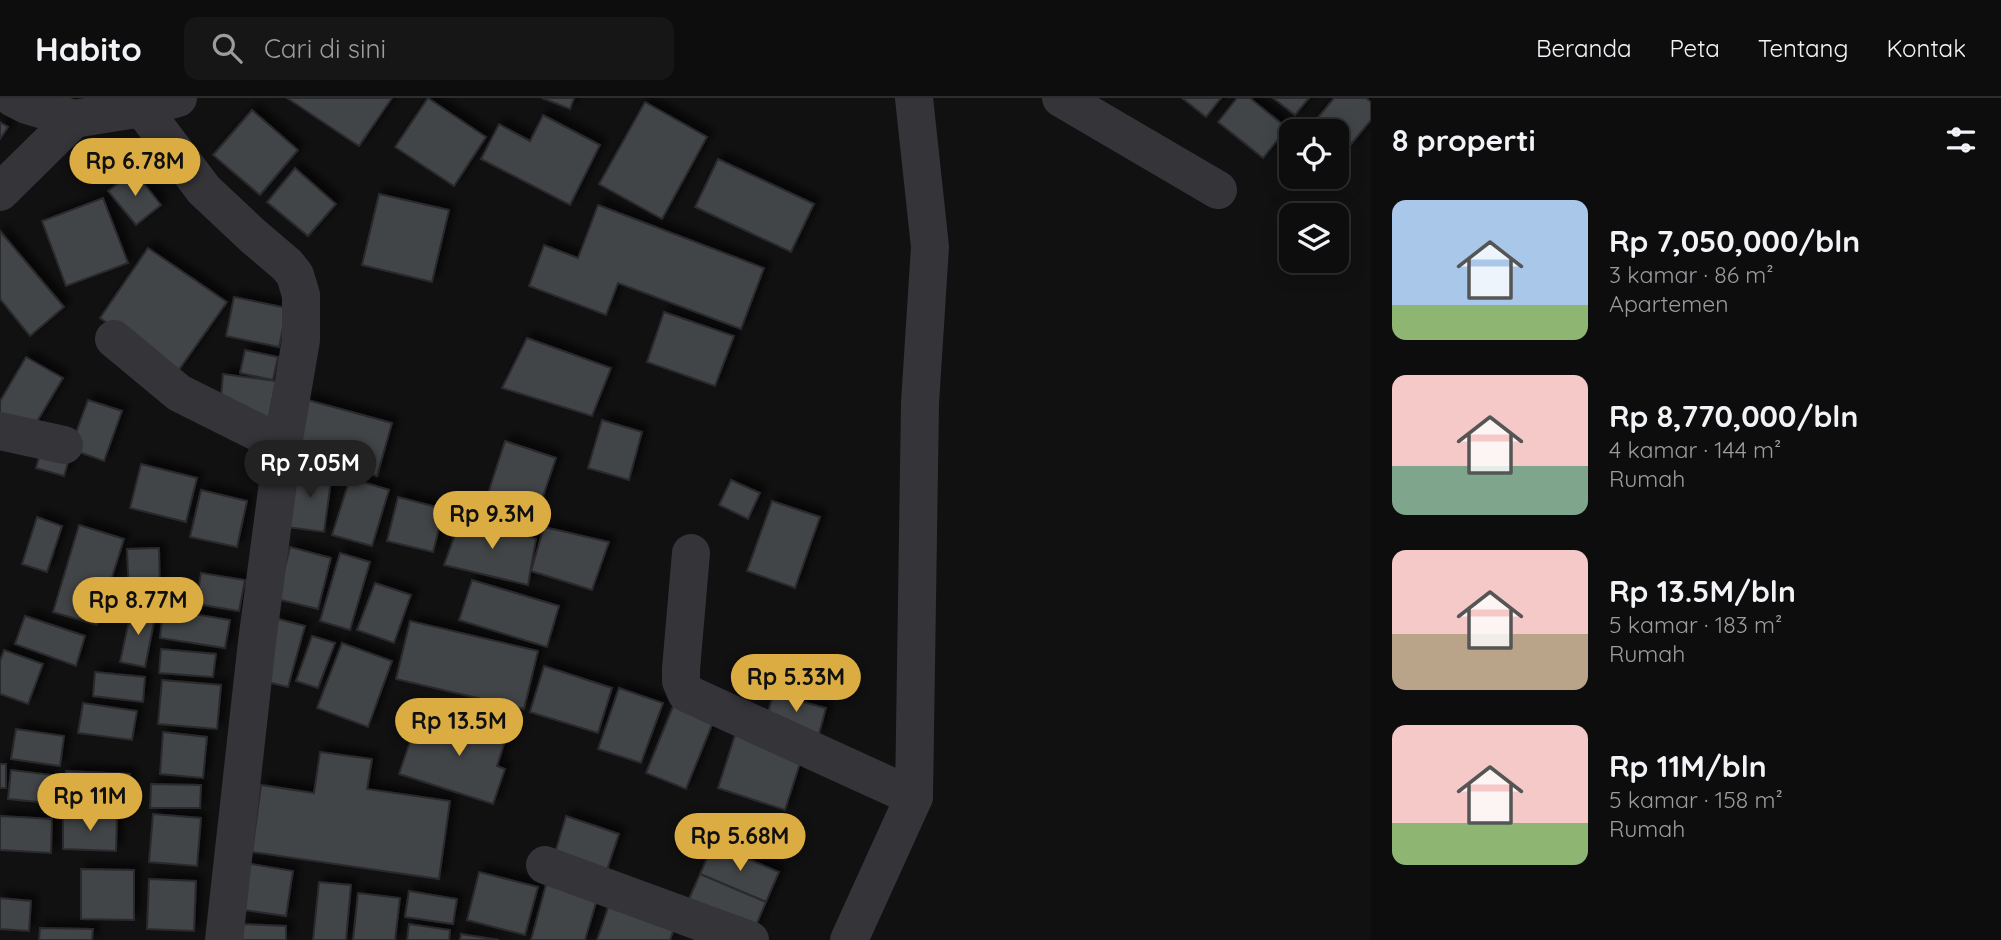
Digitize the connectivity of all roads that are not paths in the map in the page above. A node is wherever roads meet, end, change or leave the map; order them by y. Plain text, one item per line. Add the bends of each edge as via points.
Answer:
1 (13, 98) edge
2 (914, 98) edge
3 (1061, 98) edge
4 (160, 103) edge
5 (74, 120) junction
6 (1218, 190) dead end
7 (0, 191) edge
8 (114, 339) dead end
9 (0, 431) edge
10 (64, 444) dead end
11 (282, 444) junction
12 (691, 553) dead end
13 (914, 797) junction
14 (545, 865) dead end
15 (224, 940) edge
16 (750, 940) edge
17 (849, 940) edge

1 - 5 street
2 - 13 street via 930,247 920,403
3 - 6 street
4 - 5 street
4 - 11 street via 204,190 295,275 302,295 302,340
5 - 7 street
8 - 11 street via 179,393
9 - 10 street
11 - 15 street
12 - 13 street via 681,669 686,693
13 - 17 street
14 - 16 street

